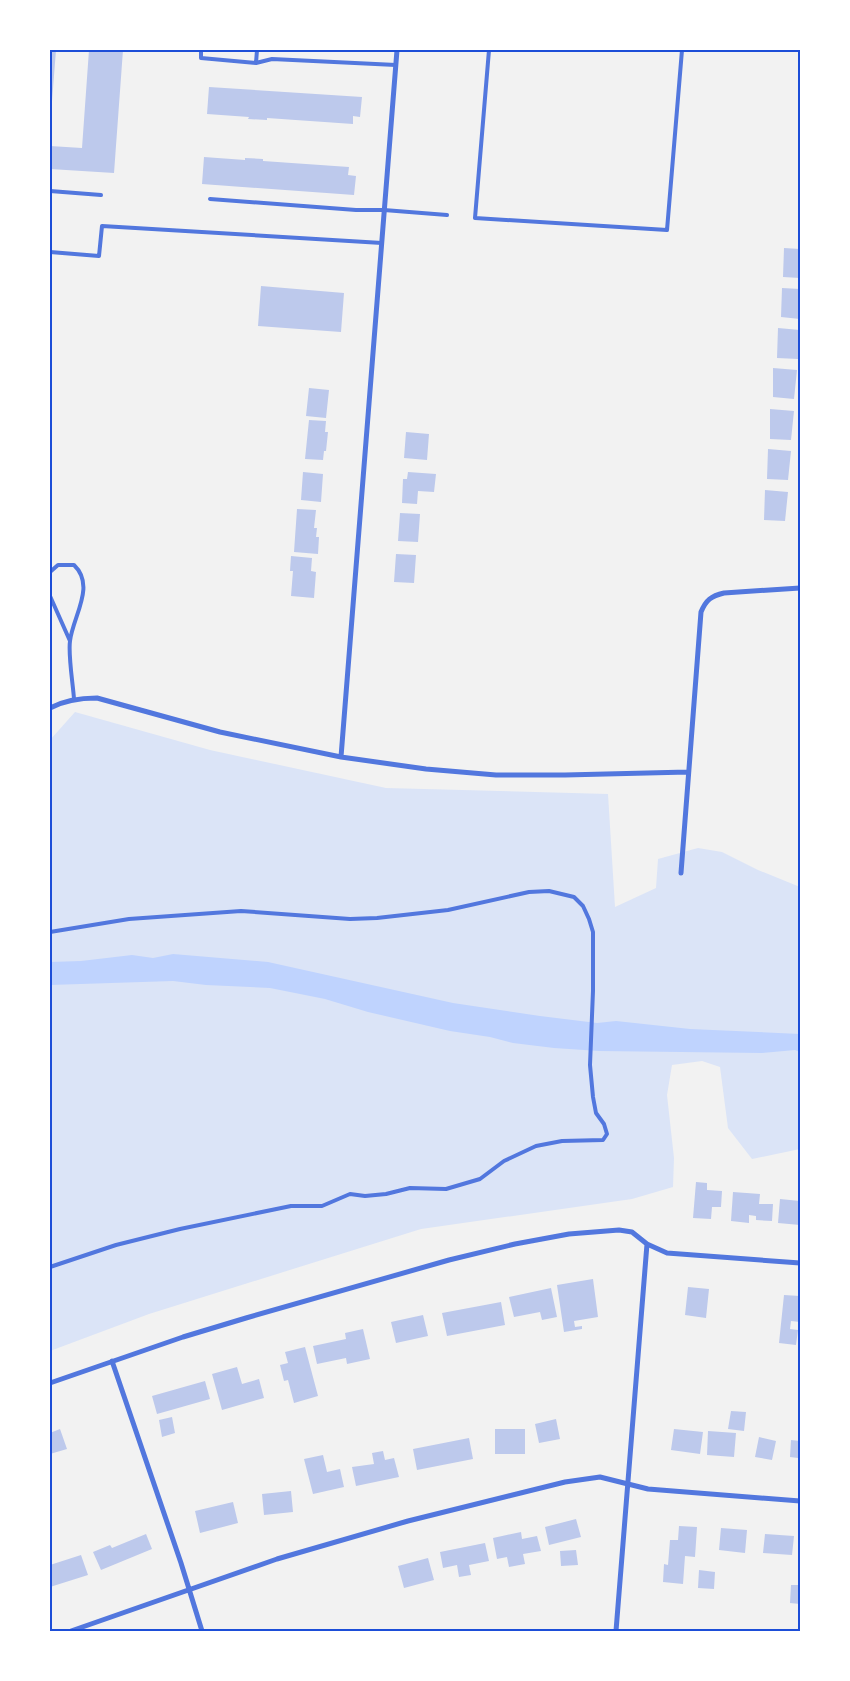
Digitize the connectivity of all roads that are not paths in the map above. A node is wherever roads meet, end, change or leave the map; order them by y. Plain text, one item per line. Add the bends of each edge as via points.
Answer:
1 (201, 50) edge
2 (256, 50) edge
3 (397, 50) edge
4 (489, 50) edge
5 (682, 50) edge
6 (256, 63) junction
7 (396, 65) junction
8 (50, 191) edge
9 (101, 195) dead end
10 (210, 199) dead end
11 (384, 210) junction
12 (447, 216) dead end
13 (382, 244) junction
14 (50, 252) edge
15 (50, 572) edge
16 (800, 588) edge
17 (50, 596) edge
18 (70, 641) junction
19 (74, 699) junction
20 (50, 708) edge
21 (342, 757) junction
22 (688, 772) junction
23 (681, 873) dead end
24 (50, 932) edge
25 (647, 1244) junction
26 (800, 1263) edge
27 (50, 1267) edge
28 (112, 1361) junction
29 (50, 1383) edge
30 (628, 1483) junction
31 (800, 1500) edge
32 (189, 1589) junction
33 (71, 1631) edge
34 (202, 1631) edge
35 (616, 1631) edge

1 - 6 lane via 200,58
2 - 6 lane
3 - 7 street
4 - 5 lane via 475,218 667,230
6 - 7 lane via 272,59
7 - 11 street
8 - 9 lane
10 - 11 lane
11 - 12 lane
11 - 13 street
13 - 14 lane via 102,226 98,256
13 - 21 street
15 - 18 lane via 58,565 74,565 83,577 82,596
16 - 22 street via 724,593 712,596 704,603 698,635
17 - 18 lane
18 - 19 lane
19 - 20 street
19 - 21 street via 108,700 220,732
21 - 22 street via 426,770 496,775
22 - 23 street
24 - 27 lane via 129,919 241,912 377,918 448,910 529,892 550,892 574,898 583,906 593,932 590,1065 596,1112 607,1134 603,1140 562,1141 536,1146 504,1161 480,1179 446,1189 410,1188 386,1194 350,1194 322,1206 291,1206 180,1229 116,1245
25 - 26 street via 667,1253
25 - 28 street via 632,1232 619,1230 569,1234 515,1244 246,1318
25 - 30 street
28 - 29 street
28 - 32 street
30 - 31 street via 648,1489
30 - 32 street via 600,1477 535,1489 321,1546
30 - 35 street
32 - 33 street
32 - 34 street

